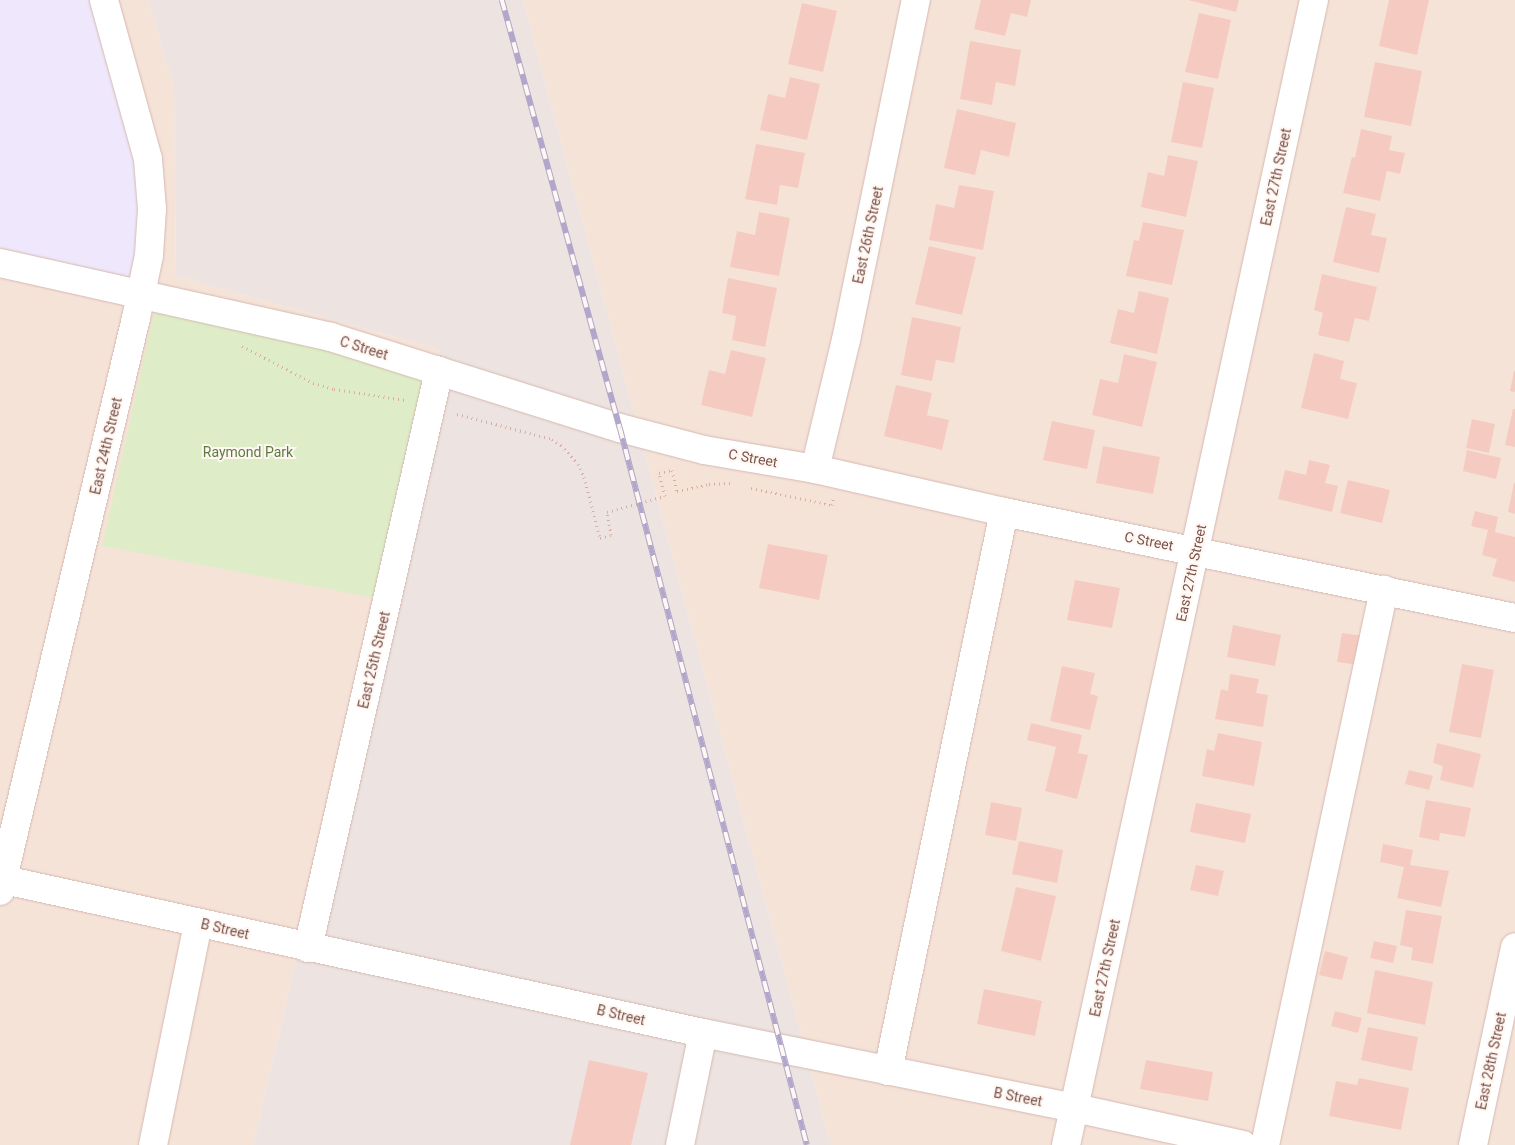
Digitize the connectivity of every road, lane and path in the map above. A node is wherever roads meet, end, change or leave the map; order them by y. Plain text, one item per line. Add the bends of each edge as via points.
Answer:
1 (104, 0) edge
2 (916, 0) edge
3 (1314, 0) edge
4 (0, 263) edge
5 (141, 295) junction
6 (238, 344) dead end
7 (439, 371) junction
8 (431, 407) junction
9 (827, 471) junction
10 (740, 485) dead end
11 (749, 487) dead end
12 (1004, 512) junction
13 (1196, 551) junction
14 (1384, 590) junction
15 (1515, 618) edge
16 (1, 883) edge
17 (198, 923) junction
18 (1515, 947) edge
19 (308, 948) junction
20 (703, 1033) junction
21 (888, 1071) junction
22 (1075, 1108) junction
23 (153, 1145) edge
24 (680, 1145) edge
25 (1066, 1145) edge
26 (1243, 1145) edge
27 (1265, 1145) edge
28 (1473, 1145) edge

1 - 5 street, East 24th Street via 148,159 152,209 149,256
2 - 9 street, East 26th Street via 846,340
3 - 13 street, East 27th Street
4 - 5 street, C Street
5 - 7 street, C Street via 331,338
5 - 16 street, East 24th Street
6 - 8 path via 313,383
7 - 8 street, East 25th Street
7 - 9 street, C Street via 704,450
8 - 10 path via 552,439 561,445 578,464 584,477 600,538 611,535 607,512 665,496 659,473 672,470 677,492 709,484
8 - 19 street, East 25th Street
9 - 11 path via 832,505
9 - 12 street, C Street
12 - 13 street, C Street
12 - 21 street
13 - 14 street, C Street
13 - 22 street, East 27th Street
14 - 15 street, C Street
14 - 27 street
16 - 17 street, B Street
17 - 19 street, B Street
17 - 23 street
18 - 28 street, East 28th Street
19 - 20 street, B Street
20 - 21 street, B Street
20 - 24 street
21 - 22 street, B Street
22 - 25 street, East 27th Street
22 - 26 street, B Street

